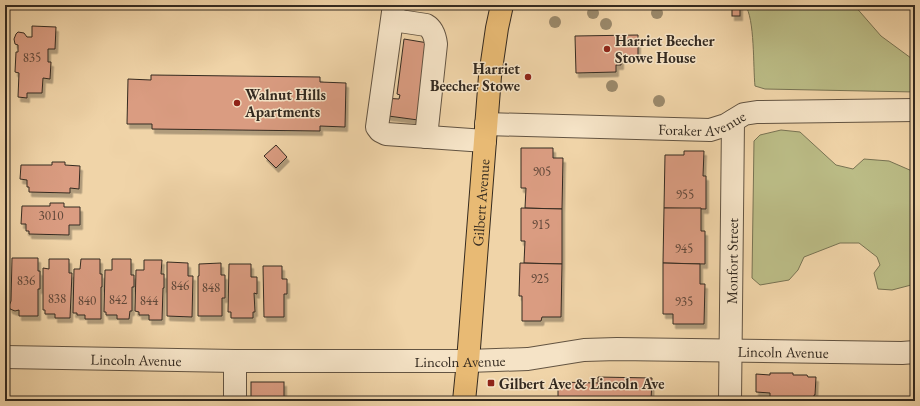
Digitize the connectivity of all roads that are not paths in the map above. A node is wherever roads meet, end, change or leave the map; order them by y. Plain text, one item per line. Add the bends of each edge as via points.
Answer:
1 (502, 5) edge
2 (393, 13) edge
3 (915, 110) edge
4 (733, 121) junction
5 (486, 133) junction
6 (426, 137) junction
7 (731, 351) junction
8 (915, 352) edge
9 (5, 356) edge
10 (235, 361) junction
11 (468, 361) junction
12 (235, 401) edge
13 (464, 401) edge
14 (730, 401) edge

1 - 5 main road, Gilbert Avenue via 493,54
2 - 6 street via 430,27 435,38
2 - 6 street, Foraker Avenue via 377,127 386,134
3 - 4 street, Foraker Avenue via 757,112 744,114
4 - 5 street, Foraker Avenue via 710,130
4 - 7 street, Monfort Street
5 - 6 street, Foraker Avenue
5 - 11 main road, Gilbert Avenue
7 - 8 street, Lincoln Avenue
7 - 11 street, Lincoln Avenue via 584,350 528,359
7 - 14 street, Monfort Street
9 - 10 street, Lincoln Avenue
10 - 11 street, Lincoln Avenue
10 - 12 street
11 - 13 main road, Gilbert Avenue

